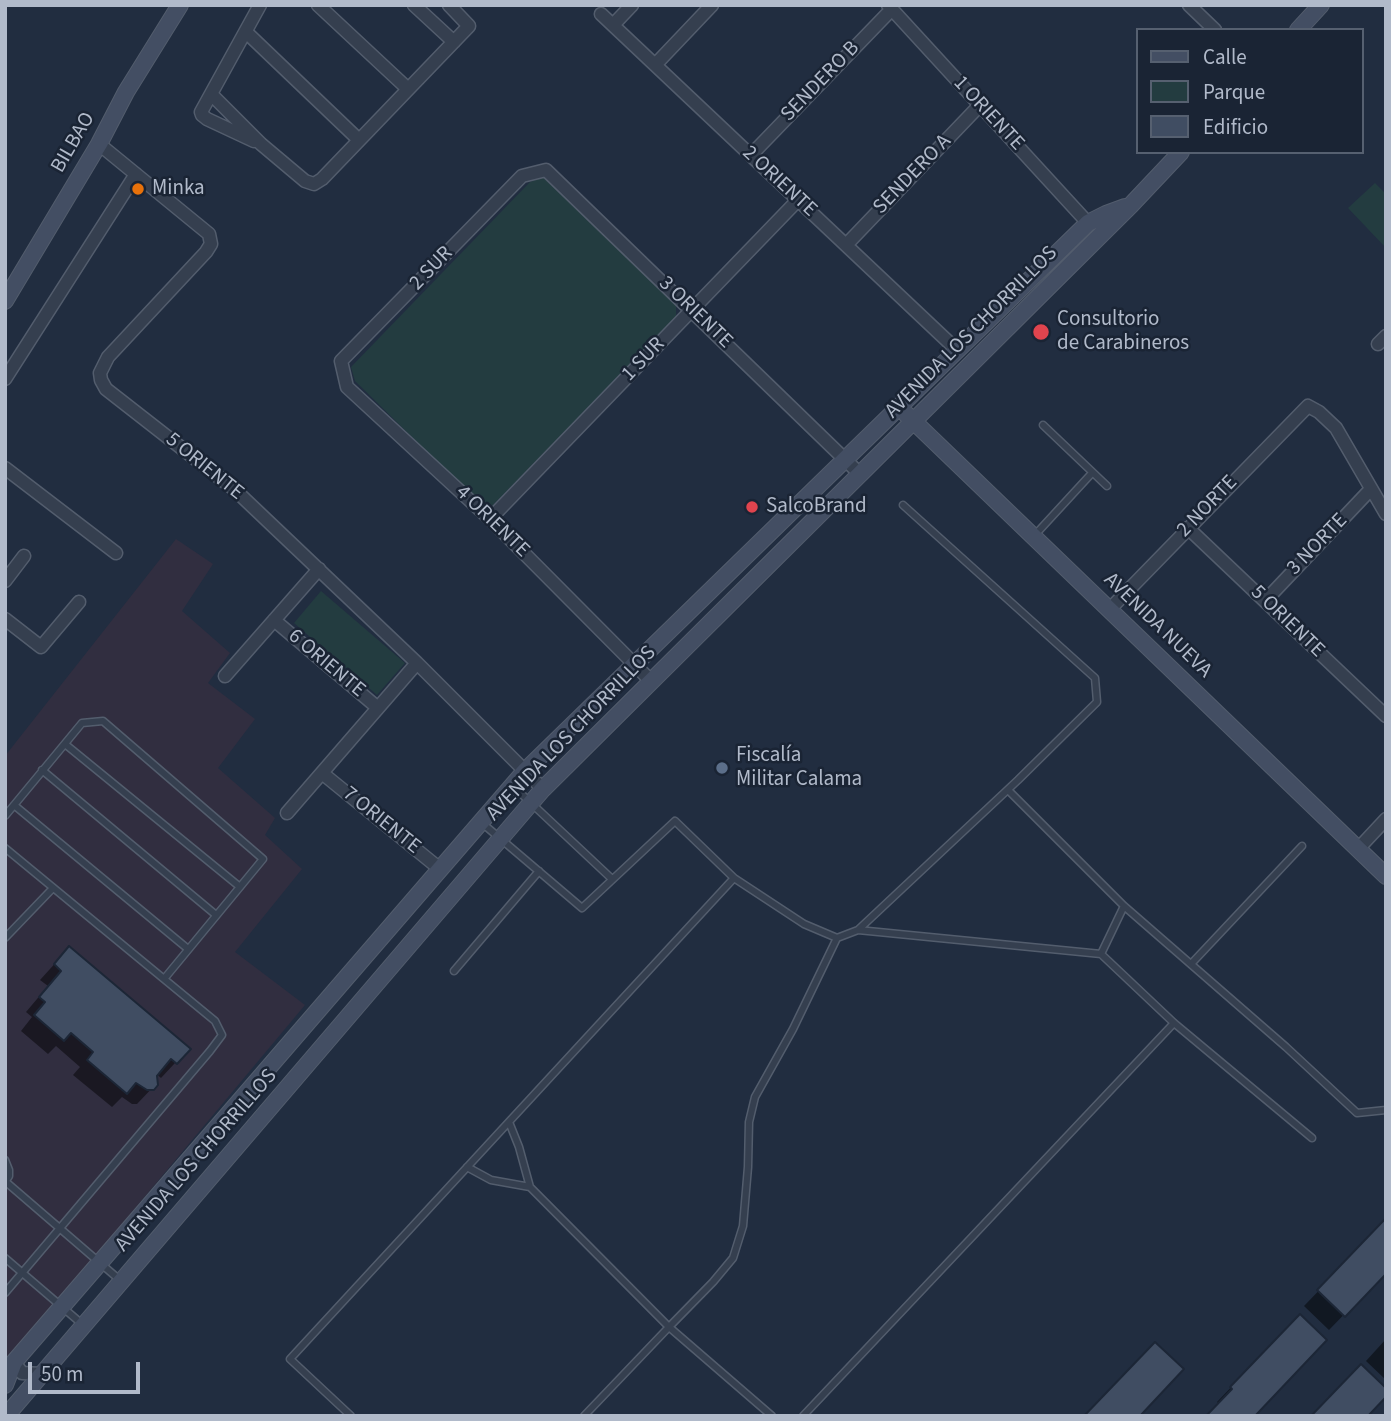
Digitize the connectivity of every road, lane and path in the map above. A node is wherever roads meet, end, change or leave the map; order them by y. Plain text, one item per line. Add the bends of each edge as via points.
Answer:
1 (180, 5) edge
2 (260, 5) edge
3 (318, 5) edge
4 (414, 5) edge
5 (449, 5) edge
6 (632, 5) edge
7 (712, 5) edge
8 (1189, 5) edge
9 (1321, 5) edge
10 (890, 7) edge
11 (601, 13) dead end
12 (613, 25) junction
13 (1213, 28) edge
14 (1300, 28) edge
15 (246, 32) junction
16 (454, 42) junction
17 (655, 65) junction
18 (408, 89) junction
19 (211, 94) junction
20 (980, 105) junction
21 (359, 140) junction
22 (99, 144) junction
23 (261, 144) junction
24 (1179, 154) edge
25 (751, 155) junction
26 (136, 174) junction
27 (522, 176) joint
28 (798, 200) junction
29 (1130, 205) junction
30 (1088, 223) junction
31 (846, 245) junction
32 (5, 301) edge
33 (692, 310) junction
34 (957, 350) junction
35 (341, 361) joint
36 (5, 379) edge
37 (898, 407) junction
38 (913, 421) junction
39 (1043, 425) dead end
40 (845, 459) junction
41 (5, 468) edge
42 (1092, 472) junction
43 (860, 474) junction
44 (1107, 486) dead end
45 (1371, 489) junction
46 (903, 505) dead end
47 (1386, 514) edge
48 (490, 519) junction
49 (1188, 528) junction
50 (1033, 537) junction
51 (753, 548) junction
52 (116, 553) dead end
53 (24, 556) dead end
54 (769, 564) junction
55 (319, 569) junction
56 (5, 581) edge
57 (1265, 601) junction
58 (79, 602) dead end
59 (1109, 610) junction
60 (5, 619) edge
61 (274, 620) junction
62 (417, 663) junction
63 (634, 664) junction
64 (225, 676) dead end
65 (651, 681) junction
66 (378, 708) junction
67 (1386, 716) edge
68 (65, 744) junction
69 (42, 770) junction
70 (524, 771) junction
71 (322, 773) junction
72 (512, 785) junction
73 (542, 789) junction
74 (1008, 790) junction
75 (530, 803) junction
76 (14, 805) junction
77 (287, 813) dead end
78 (5, 816) edge
79 (1386, 819) edge
80 (481, 822) junction
81 (500, 838) junction
82 (1302, 846) dead end
83 (5, 848) edge
84 (1358, 849) junction
85 (440, 869) junction
86 (539, 871) junction
87 (1386, 876) edge
88 (734, 878) junction
89 (612, 880) junction
90 (240, 887) junction
91 (53, 888) junction
92 (1125, 906) junction
93 (216, 915) junction
94 (858, 930) junction
95 (5, 938) edge
96 (837, 938) junction
97 (188, 949) junction
98 (1101, 954) junction
99 (1191, 964) junction
100 (454, 971) dead end
101 (164, 979) junction
102 (1174, 1023) junction
103 (1386, 1110) edge
104 (509, 1122) junction
105 (1312, 1138) dead end
106 (5, 1160) edge
107 (467, 1167) junction
108 (5, 1182) edge
109 (530, 1188) junction
110 (60, 1228) junction
111 (5, 1258) edge
112 (101, 1262) junction
113 (22, 1273) junction
114 (122, 1281) junction
115 (5, 1293) edge
116 (63, 1306) junction
117 (84, 1325) junction
118 (669, 1327) junction
119 (42, 1374) junction
120 (8, 1375) edge
121 (6, 1416) edge
122 (351, 1416) edge
123 (583, 1416) edge
124 (772, 1416) edge
125 (803, 1416) edge

1 - 22 street, BILBAO
2 - 15 street
3 - 18 street
4 - 16 street
5 - 16 street via 469,26
6 - 12 street
7 - 17 street
8 - 13 street
9 - 14 street
10 - 20 street, 1 ORIENTE
10 - 25 street, SENDERO B
11 - 12 street, 2 ORIENTE
12 - 17 street, 2 ORIENTE
15 - 19 street
15 - 21 street
16 - 18 street
17 - 25 street, 2 ORIENTE
18 - 21 street
19 - 23 street
19 - 23 street via 201,112 204,117
20 - 30 street, 1 ORIENTE
20 - 31 street, SENDERO A
21 - 23 street via 314,184
22 - 26 street, 5 ORIENTE
22 - 32 street, BILBAO
24 - 29 street, AVENIDA LOS CHORRILLOS
25 - 28 street, 2 ORIENTE
26 - 36 street
26 - 55 street, 5 ORIENTE via 209,234 211,244 108,356 101,380 106,389 234,489
27 - 33 street, 3 ORIENTE via 546,170
27 - 35 street, 2 SUR
28 - 31 street, 2 ORIENTE
28 - 33 street, 1 SUR
29 - 30 street, AVENIDA LOS CHORRILLOS
29 - 38 street, AVENIDA LOS CHORRILLOS
30 - 34 street, AVENIDA LOS CHORRILLOS
31 - 34 street, 2 ORIENTE
33 - 40 street, 3 ORIENTE
33 - 48 street, 1 SUR
34 - 37 street, AVENIDA LOS CHORRILLOS
35 - 48 street, 4 ORIENTE via 347,387
37 - 38 street, AVENIDA NUEVA
37 - 40 street, AVENIDA LOS CHORRILLOS
38 - 43 street, AVENIDA LOS CHORRILLOS
38 - 50 street, AVENIDA NUEVA
39 - 42 lane
40 - 43 street, 3 ORIENTE
40 - 51 street, AVENIDA LOS CHORRILLOS
41 - 52 street
42 - 44 lane
42 - 50 lane
43 - 54 street, AVENIDA LOS CHORRILLOS
45 - 47 street
45 - 49 street, 2 NORTE via 1336,429 1308,405
45 - 57 street, 3 NORTE
46 - 74 lane via 1094,678 1097,702
48 - 63 street, 4 ORIENTE
49 - 57 street, 5 ORIENTE
49 - 59 street, 2 NORTE
50 - 59 street, AVENIDA NUEVA
51 - 54 street
51 - 63 street, AVENIDA LOS CHORRILLOS
53 - 56 street
54 - 65 street, AVENIDA LOS CHORRILLOS
55 - 61 street
55 - 62 street, 5 ORIENTE
57 - 67 street, 5 ORIENTE
58 - 60 street via 41,647
59 - 84 street, AVENIDA NUEVA
61 - 64 street
61 - 66 street, 6 ORIENTE
62 - 66 street
62 - 70 street, 5 ORIENTE
63 - 65 street, 4 ORIENTE
63 - 70 street, AVENIDA LOS CHORRILLOS
65 - 73 street, AVENIDA LOS CHORRILLOS
66 - 71 street
68 - 69 lane
68 - 90 lane
68 - 90 lane via 82,723 103,722 263,859
69 - 76 lane
69 - 93 lane
70 - 72 street, AVENIDA LOS CHORRILLOS
70 - 73 street, 5 ORIENTE
71 - 77 street
71 - 85 street, 7 ORIENTE
72 - 75 lane
72 - 80 street, AVENIDA LOS CHORRILLOS
73 - 75 street, AVENIDA LOS CHORRILLOS
74 - 92 lane
74 - 94 lane
75 - 81 street, AVENIDA LOS CHORRILLOS
75 - 89 lane
76 - 78 lane
76 - 97 lane
79 - 84 street
80 - 81 lane
80 - 85 street, AVENIDA LOS CHORRILLOS
81 - 86 lane
81 - 114 street, AVENIDA LOS CHORRILLOS
82 - 99 lane
83 - 91 lane
84 - 87 street, AVENIDA NUEVA
85 - 112 street, AVENIDA LOS CHORRILLOS
86 - 89 lane via 582,908
86 - 100 lane
88 - 89 lane via 675,821
88 - 96 lane via 804,924
88 - 104 lane
90 - 93 lane
91 - 95 lane
91 - 101 lane
92 - 98 lane
92 - 99 lane
93 - 97 lane
94 - 96 lane
94 - 98 lane
96 - 118 lane via 755,1097 749,1122 743,1226 733,1258
97 - 101 lane
98 - 102 lane
99 - 103 lane via 1357,1112
101 - 110 lane via 215,1021 222,1035
102 - 105 lane
102 - 125 lane
104 - 107 lane
104 - 109 lane
106 - 108 lane via 9,1170
107 - 109 lane via 491,1181
107 - 122 lane via 290,1359
108 - 110 lane
109 - 118 lane
110 - 112 lane
110 - 113 lane
111 - 113 lane
112 - 114 lane
112 - 116 street, AVENIDA LOS CHORRILLOS
113 - 115 lane
113 - 116 lane
114 - 117 street, AVENIDA LOS CHORRILLOS
116 - 117 lane
116 - 120 street, AVENIDA LOS CHORRILLOS
117 - 119 street, AVENIDA LOS CHORRILLOS
118 - 123 lane
118 - 124 lane
119 - 120 street
119 - 121 street, AVENIDA LOS CHORRILLOS

